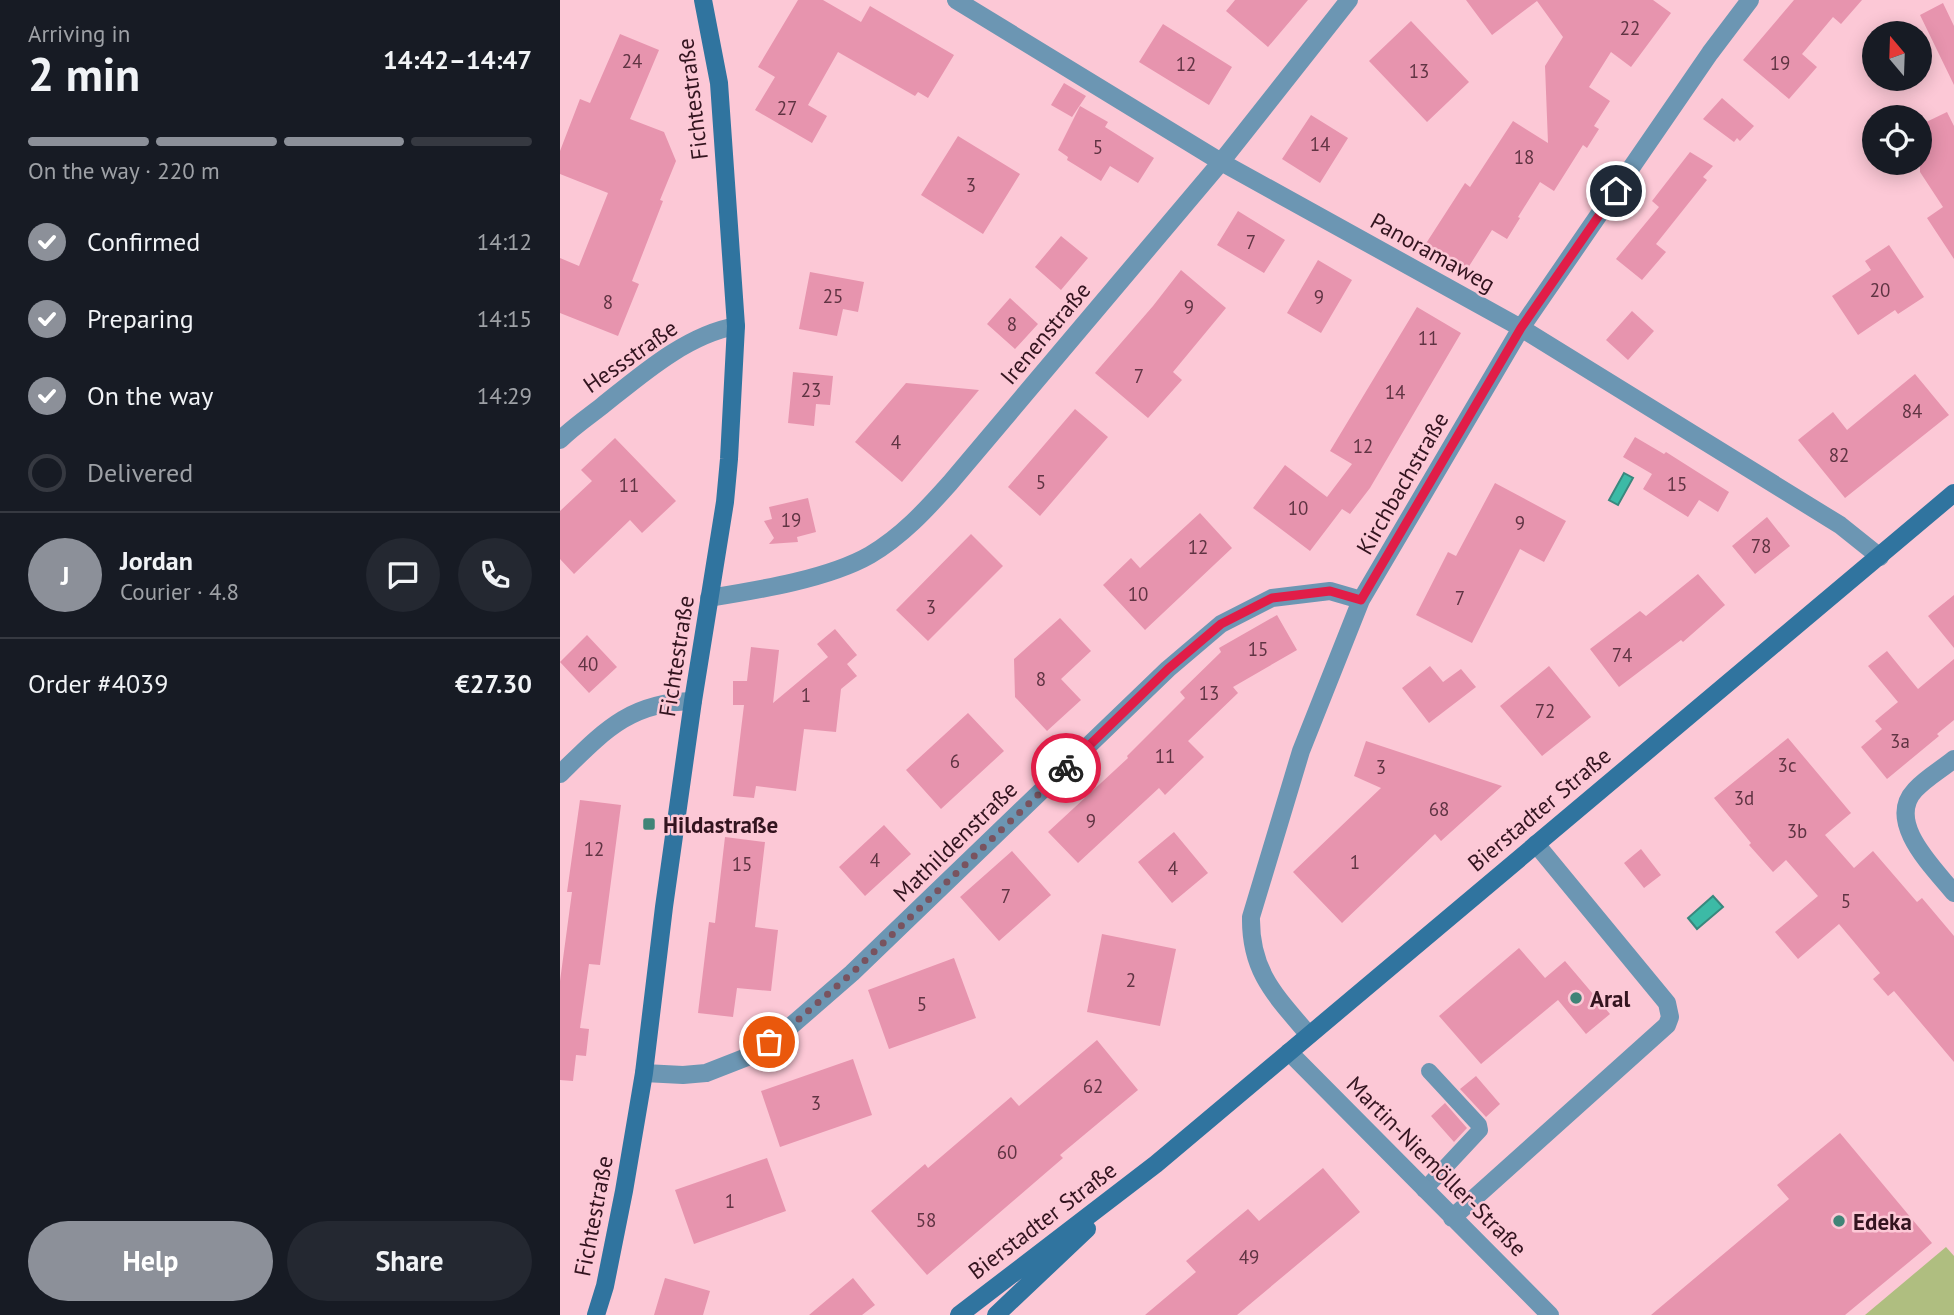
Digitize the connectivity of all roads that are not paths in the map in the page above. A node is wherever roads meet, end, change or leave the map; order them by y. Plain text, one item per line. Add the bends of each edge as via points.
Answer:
1 (703, 0) edge
2 (956, 0) edge
3 (1349, 0) edge
4 (1750, 0) edge
5 (1221, 162) junction
6 (736, 326) junction
7 (1521, 328) junction
8 (560, 440) edge
9 (1954, 493) edge
10 (1880, 557) junction
11 (709, 598) junction
12 (1361, 600) junction
13 (693, 701) junction
14 (1954, 759) edge
15 (560, 774) edge
16 (1536, 844) junction
17 (1954, 894) edge
18 (1309, 1035) junction
19 (1289, 1052) junction
20 (1429, 1071) dead end
21 (643, 1073) junction
22 (1156, 1164) junction
23 (1424, 1190) junction
24 (1452, 1219) junction
25 (596, 1315) edge
26 (959, 1315) edge
27 (996, 1315) edge
28 (1550, 1315) edge

1 - 6 main road, Fichtestraße via 719,83
2 - 5 street, Panoramaweg
3 - 5 street, Irenenstraße
4 - 7 street, Kirchbachstraße
5 - 7 street, Panoramaweg
5 - 11 street, Irenenstraße via 912,523 868,556 840,568
6 - 8 street, Hessstraße via 694,340
6 - 11 main road, Fichtestraße via 725,502
7 - 10 street, Panoramaweg via 1840,525
7 - 12 street, Kirchbachstraße
9 - 10 main road, Bierstadter Straße
10 - 16 main road, Bierstadter Straße
11 - 13 main road, Fichtestraße
12 - 18 street, Kirchbachstraße via 1301,751 1251,917 1251,937 1261,972
12 - 21 street, Mathildenstraße via 1330,591 1272,598 1221,624 791,1026 747,1057 706,1073
13 - 15 street via 634,712 601,734
13 - 21 main road, Fichtestraße
14 - 17 street via 1915,791 1906,803 1905,821 1920,850
16 - 18 main road, Bierstadter Straße
16 - 24 street via 1667,1003 1670,1017 1667,1025
18 - 19 main road, Bierstadter Straße
19 - 22 main road, Bierstadter Straße
19 - 23 street, Martin-Niemöller-Straße
20 - 23 lane via 1479,1130
21 - 25 main road, Fichtestraße via 625,1191
22 - 26 main road, Bierstadter Straße
22 - 27 main road, Bierstadter Straße
23 - 24 street, Martin-Niemöller-Straße
24 - 28 street, Martin-Niemöller-Straße

